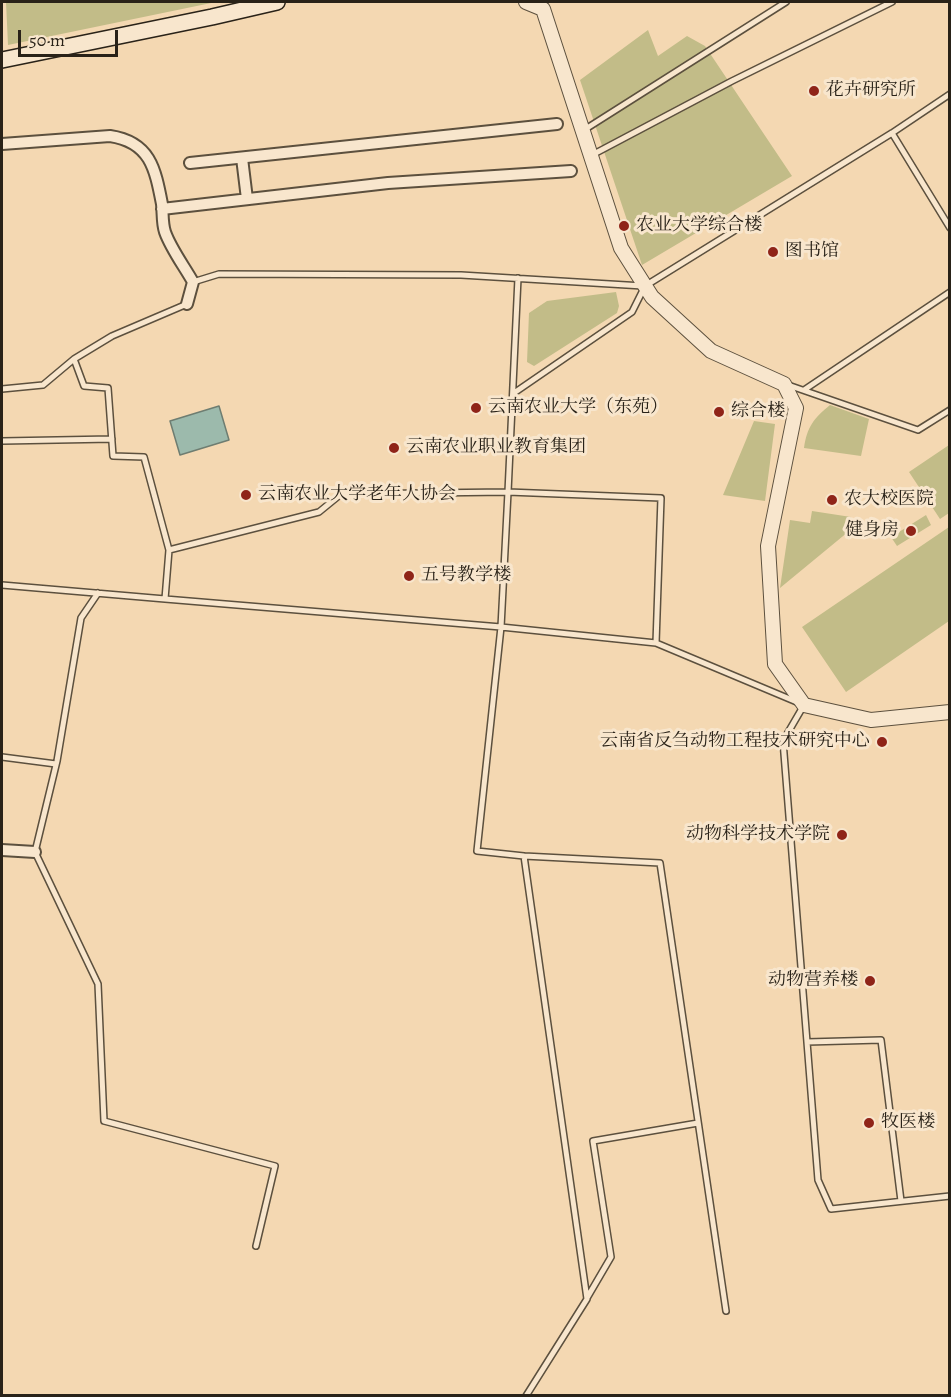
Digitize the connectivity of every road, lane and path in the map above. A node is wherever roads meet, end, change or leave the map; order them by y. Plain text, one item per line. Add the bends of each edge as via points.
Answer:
1 (277, 2) edge
2 (526, 2) edge
3 (786, 2) edge
4 (892, 2) edge
5 (546, 5) edge
6 (2, 60) edge
7 (950, 94) edge
8 (557, 124) dead end
9 (582, 131) junction
10 (892, 133) junction
11 (2, 144) edge
12 (590, 156) junction
13 (242, 158) junction
14 (190, 163) dead end
15 (571, 171) dead end
16 (247, 199) junction
17 (162, 209) junction
18 (950, 228) edge
19 (518, 278) junction
20 (192, 282) junction
21 (645, 286) junction
22 (950, 292) edge
23 (187, 304) joint
24 (74, 359) junction
25 (784, 384) junction
26 (2, 389) edge
27 (804, 390) junction
28 (514, 393) junction
29 (950, 410) edge
30 (112, 440) junction
31 (2, 441) edge
32 (508, 492) junction
33 (169, 550) junction
34 (2, 585) edge
35 (98, 593) junction
36 (165, 598) junction
37 (501, 627) junction
38 (656, 643) junction
39 (804, 705) junction
40 (950, 712) edge
41 (2, 757) edge
42 (56, 764) junction
43 (2, 850) edge
44 (35, 852) junction
45 (524, 856) junction
46 (807, 1041) junction
47 (698, 1123) junction
48 (950, 1196) edge
49 (901, 1201) junction
50 (256, 1246) dead end
51 (587, 1299) junction
52 (726, 1311) dead end
53 (526, 1395) edge

1 - 6 main road
2 - 5 street
3 - 9 lane
4 - 12 lane
5 - 9 street
7 - 10 lane
8 - 13 street
9 - 12 street
10 - 18 lane
10 - 21 lane
11 - 17 street via 124,138 135,143 151,161
12 - 21 street via 621,248
13 - 14 street
13 - 16 street
15 - 16 street via 388,183
16 - 17 street
17 - 20 street via 165,232
19 - 20 lane via 219,274
19 - 21 lane
19 - 28 lane
20 - 23 street
21 - 25 street via 711,351
21 - 28 lane via 632,312
22 - 27 lane
23 - 24 lane via 112,336
24 - 26 lane via 43,385
24 - 30 lane via 84,386 108,388
25 - 27 lane
25 - 39 street via 796,408 768,546 775,664
27 - 29 lane via 918,430
28 - 32 lane
30 - 31 lane
30 - 33 lane via 113,456 144,457
32 - 33 lane via 340,494 320,512
32 - 37 lane
32 - 38 lane via 661,498
33 - 36 lane
34 - 35 lane
35 - 36 lane
35 - 42 lane via 81,618
36 - 37 lane
37 - 38 lane
37 - 45 lane via 477,851
38 - 39 lane
39 - 40 street via 871,720
39 - 46 lane via 783,741
41 - 42 lane
42 - 44 lane
43 - 44 street
44 - 50 lane via 98,984 104,1121 275,1166
45 - 47 lane via 660,863
45 - 51 lane
46 - 49 lane via 881,1040
46 - 49 lane via 818,1180 831,1209
47 - 51 lane via 593,1142 611,1257
47 - 52 lane
48 - 49 lane
51 - 53 lane

